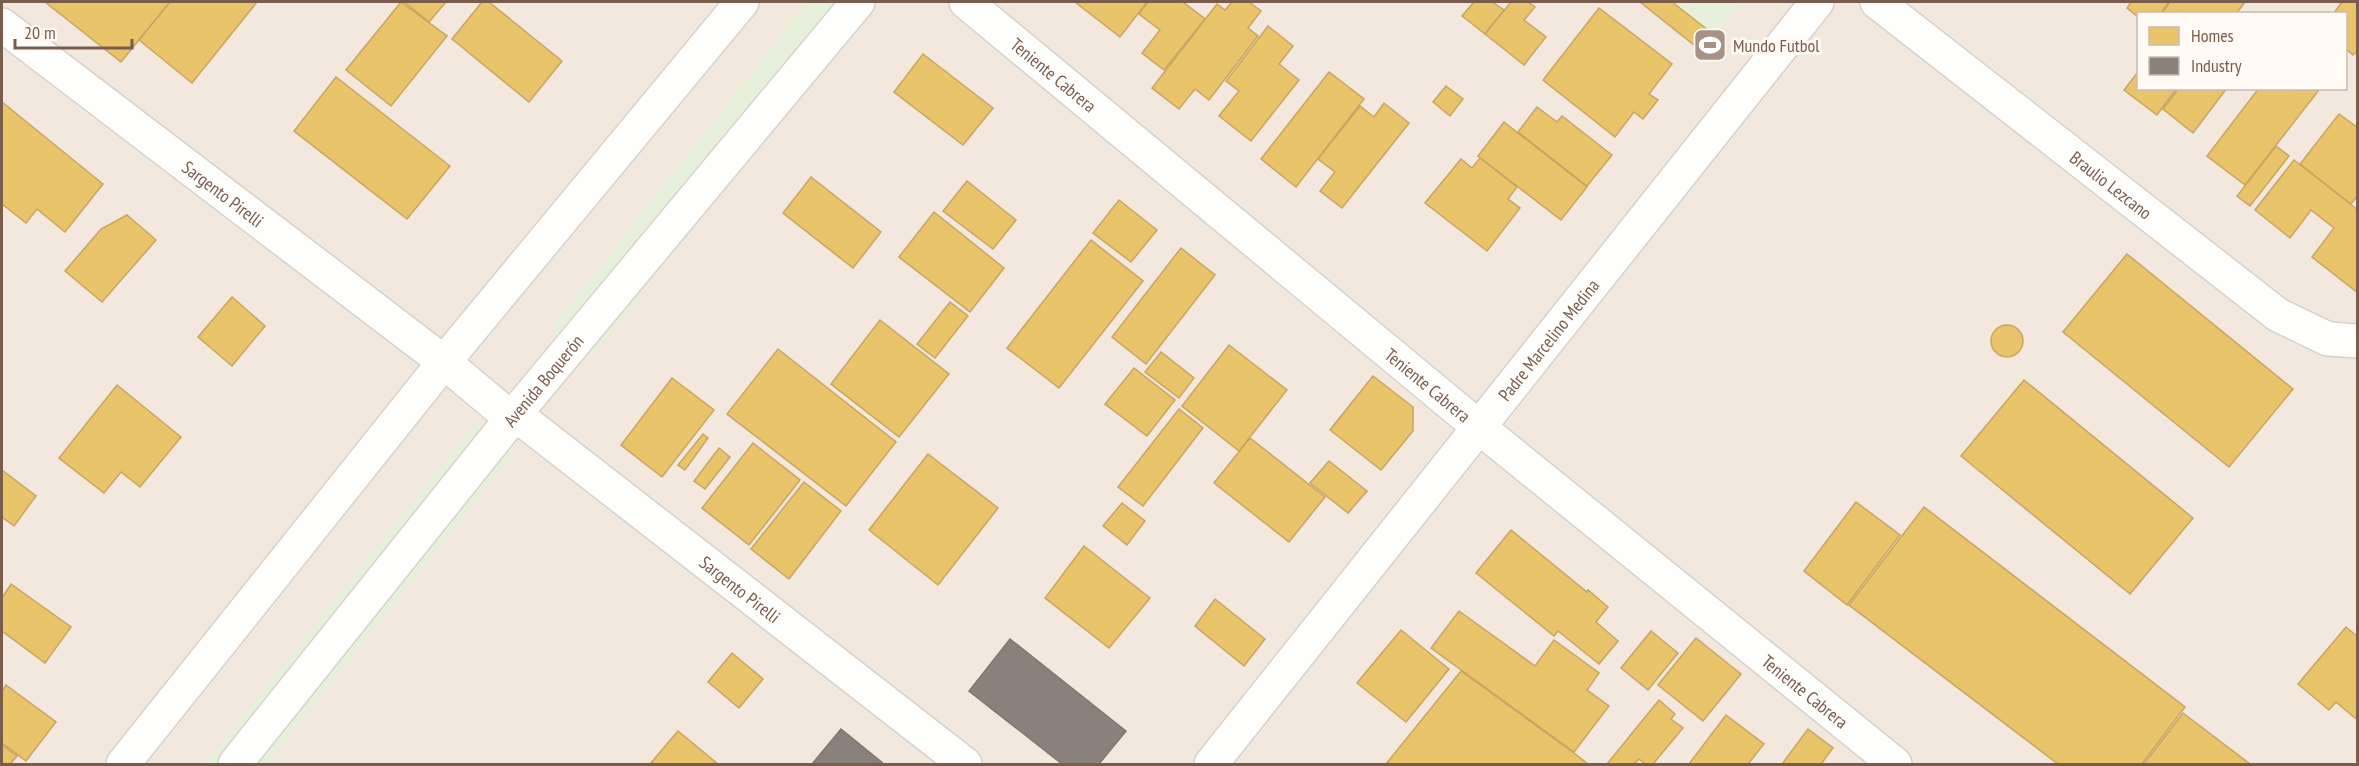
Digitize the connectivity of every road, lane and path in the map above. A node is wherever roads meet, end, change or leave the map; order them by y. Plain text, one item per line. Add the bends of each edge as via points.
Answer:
1 (742, 2) edge
2 (858, 2) edge
3 (966, 2) edge
4 (1817, 2) edge
5 (1877, 2) edge
6 (2, 26) edge
7 (2358, 341) edge
8 (444, 362) junction
9 (515, 414) junction
10 (1480, 428) junction
11 (123, 765) edge
12 (235, 765) edge
13 (965, 765) edge
14 (1211, 765) edge
15 (1895, 765) edge

1 - 8 street
2 - 9 street, Avenida Boquerón
3 - 10 street, Teniente Cabrera
4 - 10 street, Padre Marcelino Medina
5 - 7 street, Braulio Lezcano via 2278,315 2328,339
6 - 8 street, Sargento Pirelli
8 - 9 street, Sargento Pirelli via 511,418
8 - 11 street
9 - 12 street, Avenida Boquerón
9 - 13 street, Sargento Pirelli
10 - 14 street, Padre Marcelino Medina
10 - 15 street, Teniente Cabrera

